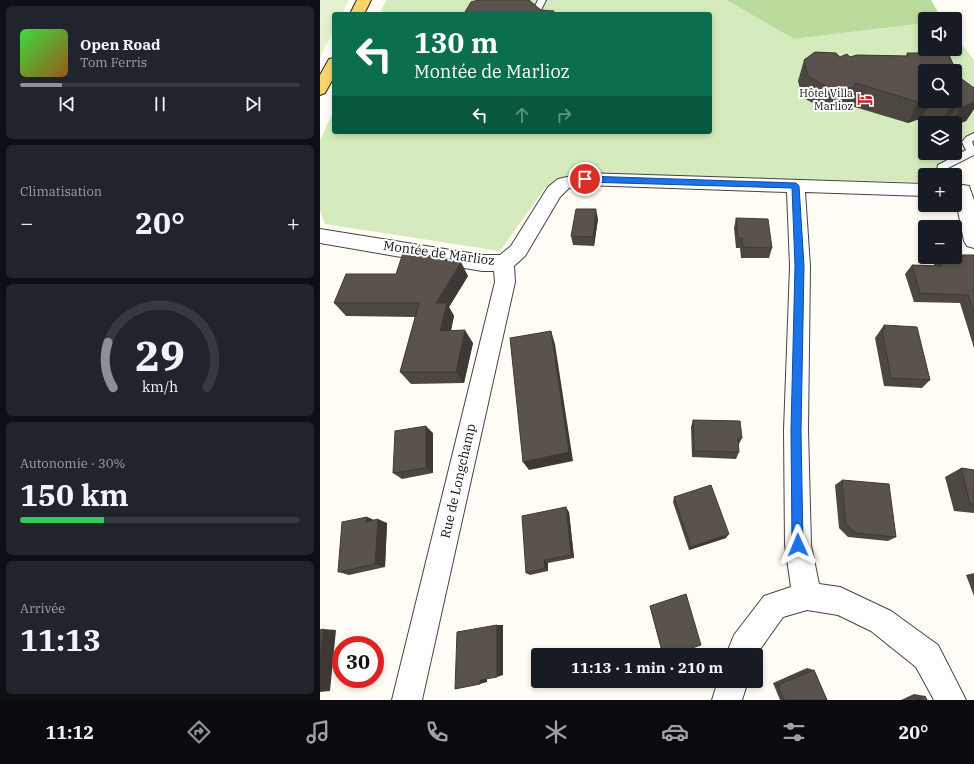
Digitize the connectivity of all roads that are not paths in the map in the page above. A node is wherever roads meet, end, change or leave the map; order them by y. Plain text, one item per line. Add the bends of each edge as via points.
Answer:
1 (364, 0) edge
2 (542, 0) edge
3 (537, 10) edge
4 (358, 12) edge
5 (332, 66) edge
6 (321, 91) edge
7 (974, 136) edge
8 (973, 152) edge
9 (941, 168) edge
10 (796, 186) junction
11 (918, 190) edge
12 (964, 191) edge
13 (320, 231) edge
14 (320, 236) edge
15 (339, 238) junction
16 (974, 241) edge
17 (504, 262) junction
18 (807, 596) junction
19 (743, 648) edge
20 (731, 688) edge
21 (407, 700) edge
22 (727, 700) edge
23 (951, 700) edge

1 - 4 main road
2 - 3 lane
5 - 6 main road
7 - 8 lane via 967,142
8 - 9 lane
10 - 11 street, Montée de Marlioz
10 - 17 street, Montée de Marlioz via 585,179 564,183 554,192 518,251
10 - 18 street via 800,266 796,430 798,545
12 - 16 street
13 - 15 street
14 - 15 street, Montée de Marlioz
15 - 17 street, Montée de Marlioz via 482,262
17 - 21 street, Rue de Longchamp via 505,282
18 - 19 street via 774,606
18 - 23 street via 840,601 881,621 927,656
20 - 22 street

